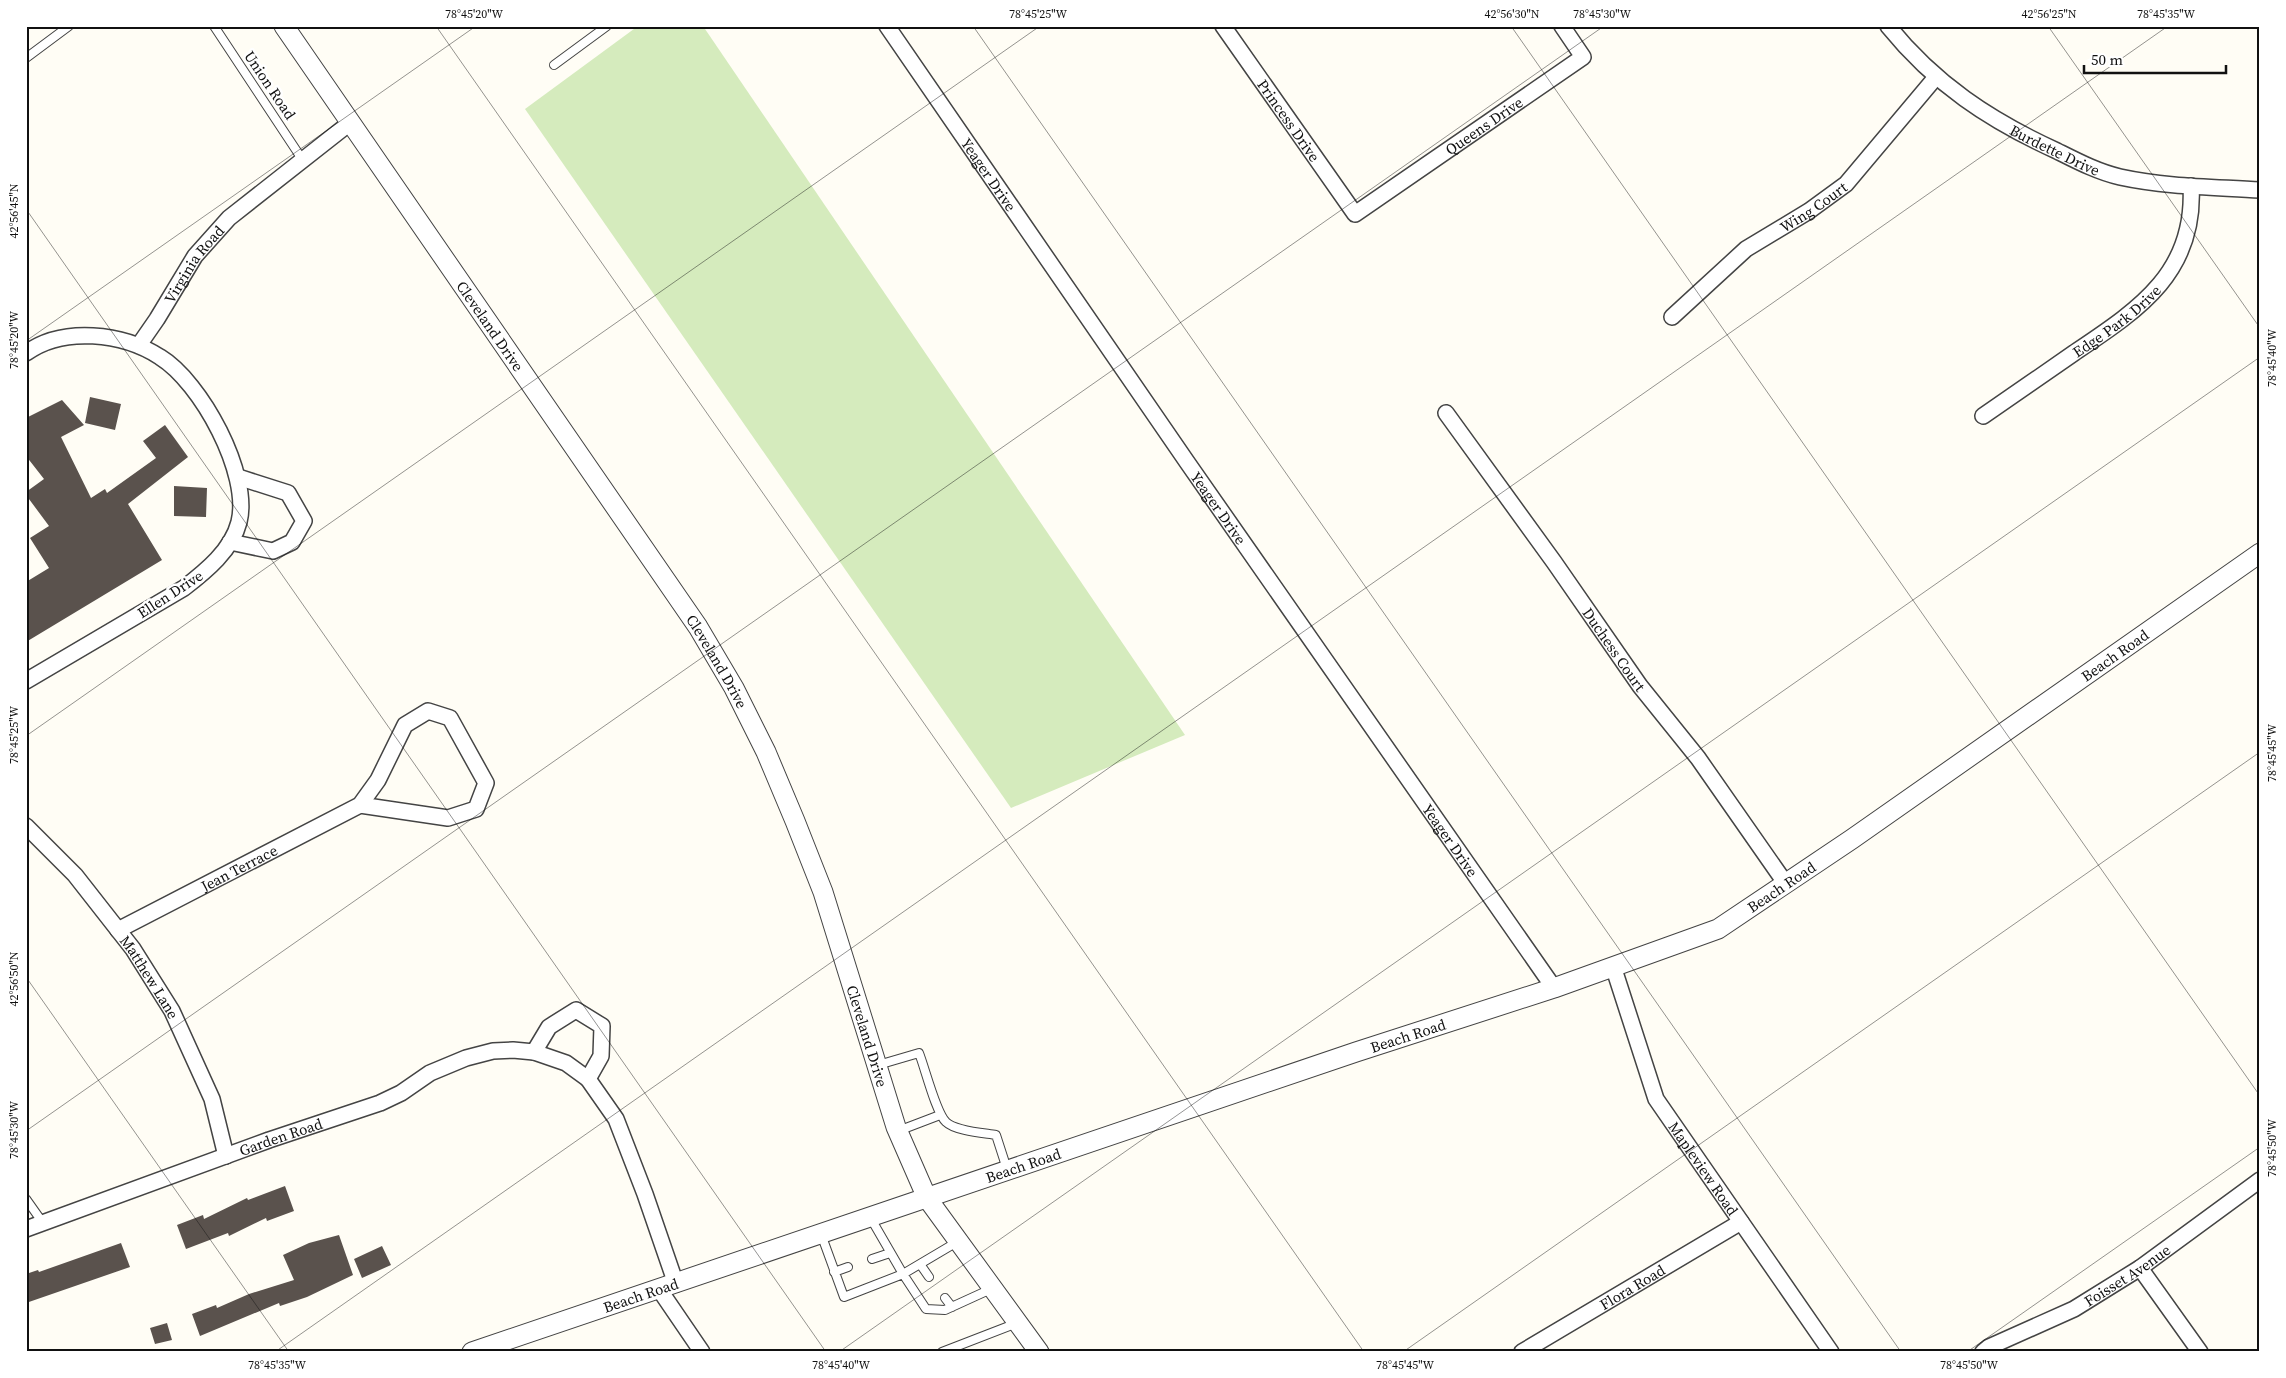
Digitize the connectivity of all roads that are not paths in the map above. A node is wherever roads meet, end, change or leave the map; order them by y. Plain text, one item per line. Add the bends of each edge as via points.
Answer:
1 (70, 26) edge
2 (214, 26) edge
3 (284, 26) edge
4 (607, 26) edge
5 (887, 26) edge
6 (1223, 26) edge
7 (1562, 26) edge
8 (1888, 26) edge
9 (26, 58) edge
10 (554, 65) dead end
11 (1936, 78) junction
12 (351, 122) junction
13 (302, 159) junction
14 (2190, 186) junction
15 (2260, 190) edge
16 (1355, 214) joint
17 (1672, 317) dead end
18 (138, 345) junction
19 (26, 353) edge
20 (1446, 413) dead end
21 (1983, 416) dead end
22 (238, 477) junction
23 (230, 542) junction
24 (2260, 553) edge
25 (26, 681) edge
26 (360, 805) junction
27 (26, 826) edge
28 (1786, 884) junction
29 (118, 930) junction
30 (1613, 966) junction
31 (1554, 988) junction
32 (534, 1052) junction
33 (877, 1066) junction
34 (588, 1079) junction
35 (940, 1115) junction
36 (897, 1131) junction
37 (226, 1156) junction
38 (1008, 1171) junction
39 (2260, 1180) edge
40 (927, 1198) junction
41 (26, 1199) edge
42 (870, 1217) junction
43 (1741, 1222) junction
44 (43, 1223) junction
45 (26, 1229) edge
46 (821, 1234) junction
47 (958, 1242) junction
48 (890, 1252) junction
49 (872, 1259) dead end
50 (920, 1264) junction
51 (848, 1267) dead end
52 (2140, 1268) junction
53 (834, 1272) junction
54 (903, 1274) junction
55 (929, 1277) dead end
56 (667, 1286) junction
57 (992, 1289) junction
58 (945, 1298) dead end
59 (952, 1308) junction
60 (1016, 1323) junction
61 (472, 1352) edge
62 (702, 1352) edge
63 (942, 1352) edge
64 (1038, 1352) edge
65 (1522, 1352) edge
66 (1831, 1352) edge
67 (1983, 1352) edge
68 (2200, 1352) edge

1 - 9 lane
2 - 13 lane, Union Road
3 - 12 street, Cleveland Drive
4 - 10 lane
5 - 31 street, Yeager Drive
6 - 16 street, Princess Drive
7 - 16 street, Queens Drive via 1583,57
8 - 11 street, Burdette Drive
11 - 14 street, Burdette Drive via 2004,124 2082,163 2119,176
11 - 17 street, Wing Court via 1846,184 1746,249
12 - 13 street, Virginia Road
12 - 33 street, Cleveland Drive via 698,627 734,688 766,752 820,883
13 - 18 street, Virginia Road via 229,218 208,240
14 - 15 street, Burdette Drive
14 - 21 street, Edge Park Drive via 2192,208 2179,255 2145,301
18 - 19 street via 84,336 51,341
18 - 22 street, Ellen Drive via 161,357 199,397 232,456
20 - 28 street, Duchess Court
22 - 23 street, Ellen Drive via 242,501 239,522
22 - 23 street via 288,493 304,521 292,542 273,551
23 - 25 street, Ellen Drive via 206,571 184,588
24 - 28 street, Beach Road
26 - 26 street, Jean Terrace via 378,780 405,725 428,711 450,718 486,783 476,809 448,818
26 - 29 street, Jean Terrace
27 - 29 street, Matthew Lane via 75,875
28 - 30 street, Beach Road via 1718,929
29 - 37 street, Matthew Lane via 172,1011 212,1099
30 - 31 street, Beach Road
30 - 43 street, Mapleview Road via 1656,1098
31 - 38 street, Beach Road
32 - 34 street, Garden Road via 566,1063
32 - 34 street via 549,1027 576,1010 602,1026 601,1056
32 - 37 street, Garden Road via 493,1051 466,1058 430,1074 380,1103
33 - 35 lane via 919,1053
33 - 36 street, Cleveland Drive
34 - 56 street, Garden Road via 616,1119 645,1194
35 - 36 lane
35 - 38 lane via 948,1124 996,1135
36 - 40 street, Cleveland Drive
37 - 44 street, Garden Road
38 - 40 street, Beach Road
39 - 52 street, Foisset Avenue
40 - 42 street, Beach Road
40 - 47 street, Cleveland Drive
41 - 44 lane
42 - 46 street, Beach Road
42 - 48 lane
43 - 65 street, Flora Road
43 - 66 street, Mapleview Road
44 - 45 street, Garden Road
46 - 53 lane
46 - 56 street, Beach Road
47 - 50 lane
47 - 57 street, Cleveland Drive
48 - 49 lane
48 - 54 lane
50 - 54 lane
50 - 55 lane
51 - 53 lane
52 - 67 street, Foisset Avenue via 2074,1309
52 - 68 street
53 - 54 lane via 844,1296
54 - 59 lane via 926,1309
56 - 61 street, Beach Road
56 - 62 street, Garden Road
57 - 59 lane
57 - 60 street, Cleveland Drive
58 - 59 lane
60 - 63 lane
60 - 64 street, Cleveland Drive

